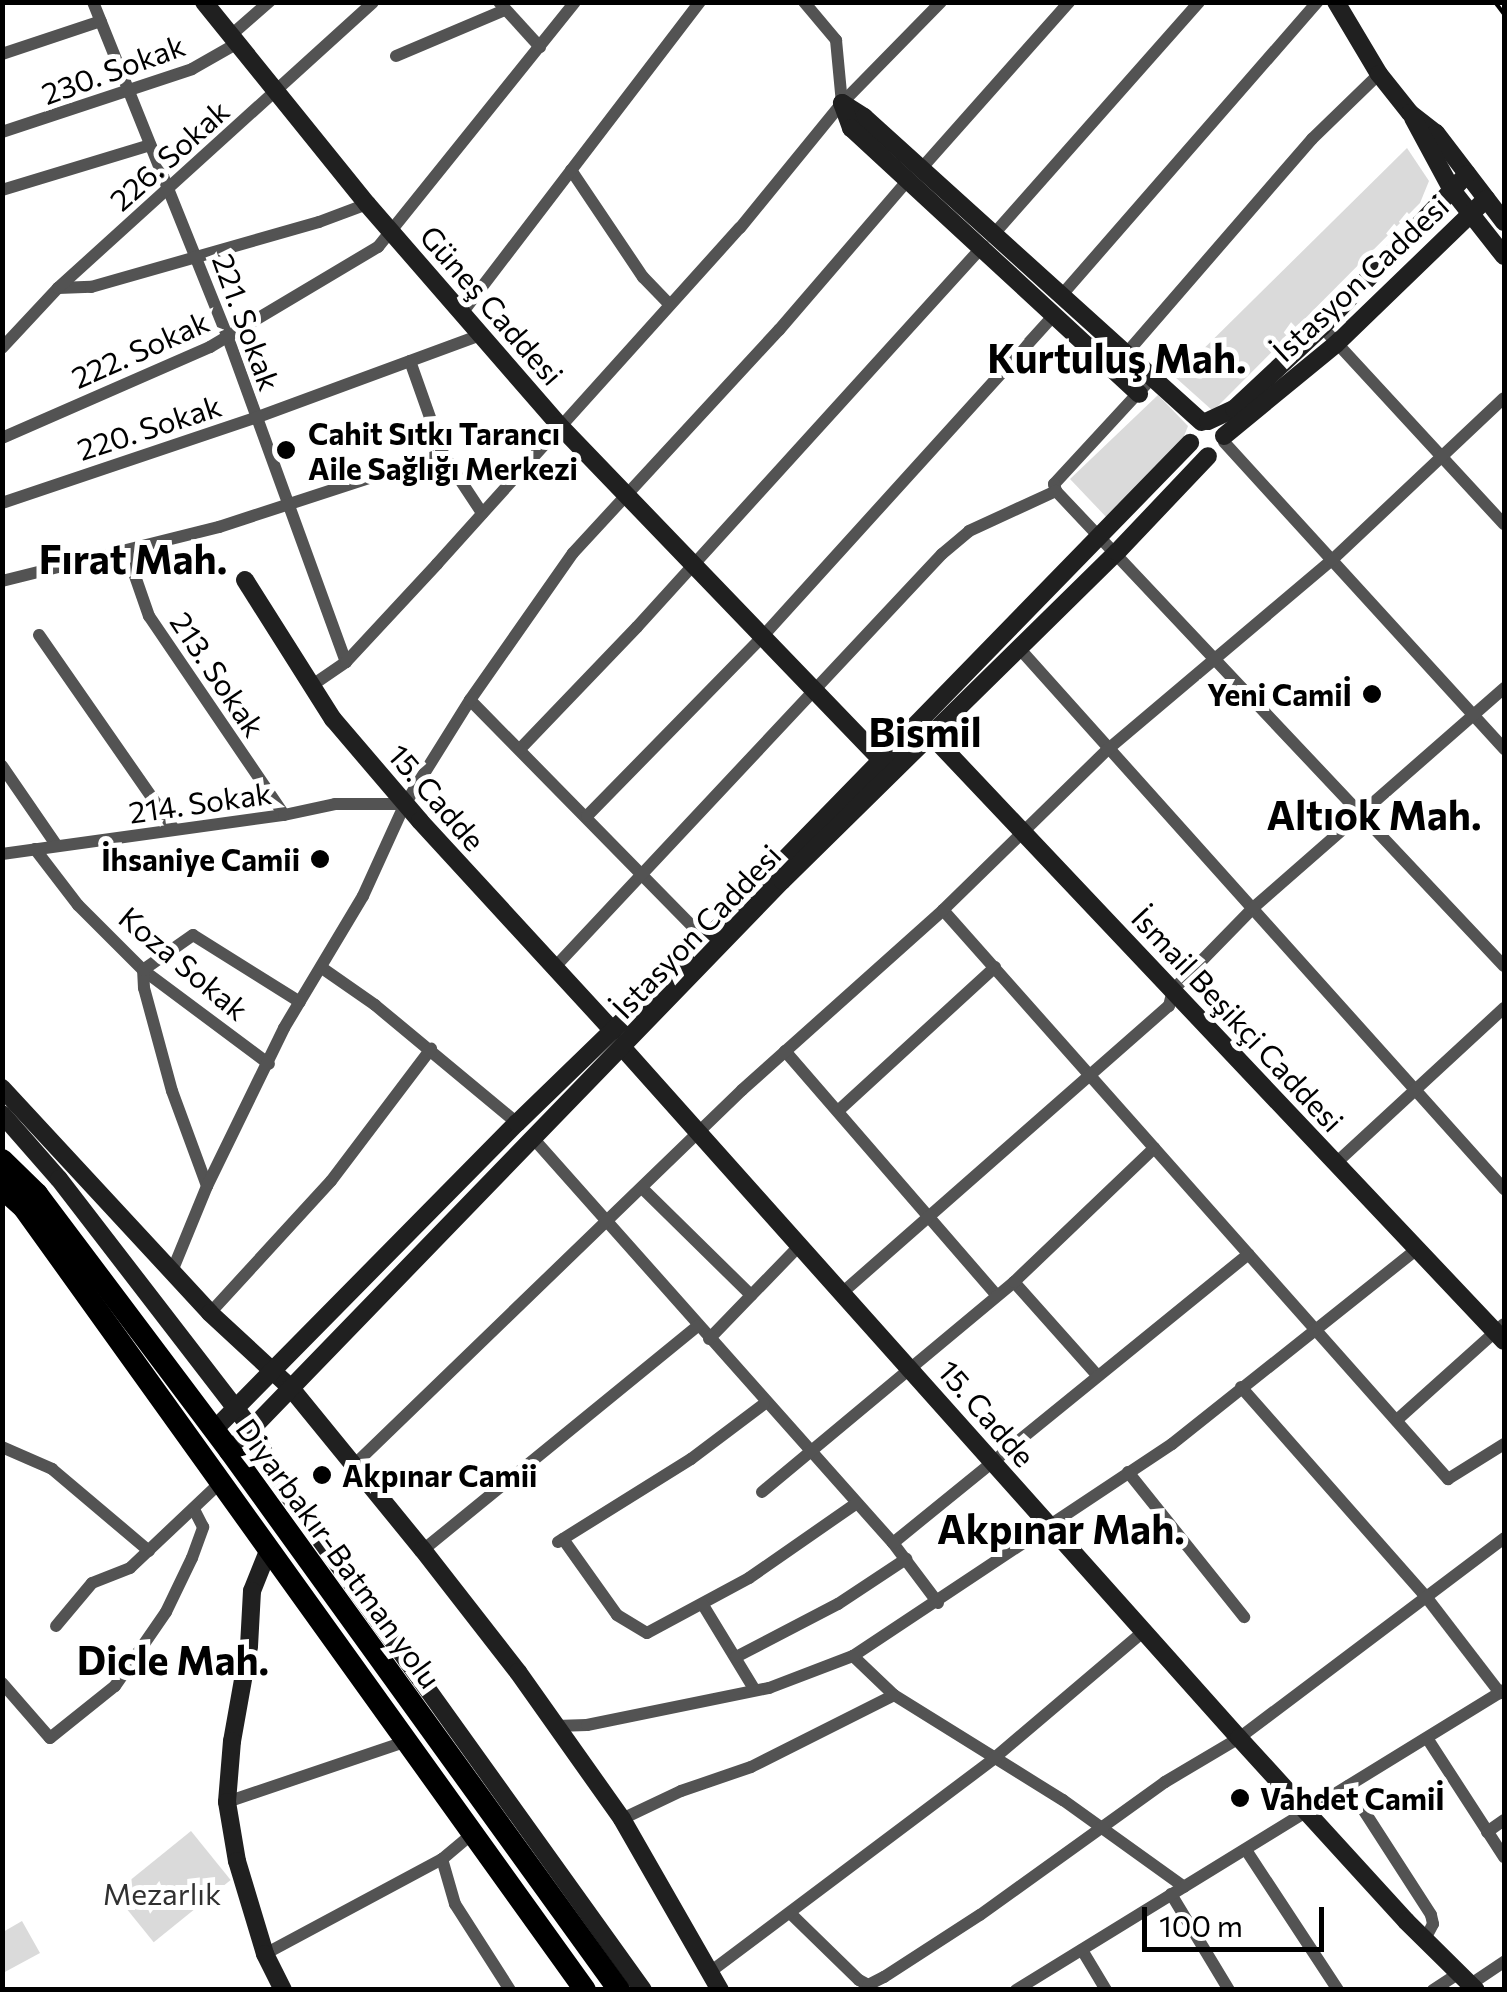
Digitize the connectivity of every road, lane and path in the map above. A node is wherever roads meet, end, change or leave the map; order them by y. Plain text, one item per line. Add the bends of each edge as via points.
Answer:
1 (93, 2) edge
2 (204, 2) edge
3 (269, 2) edge
4 (372, 2) edge
5 (575, 2) edge
6 (700, 2) edge
7 (942, 2) edge
8 (1069, 2) edge
9 (1199, 2) edge
10 (1317, 2) edge
11 (1336, 2) edge
12 (809, 4) edge
13 (502, 6) edge
14 (100, 20) junction
15 (233, 40) junction
16 (540, 48) junction
17 (2, 54) edge
18 (396, 56) dead end
19 (1379, 74) junction
20 (130, 92) junction
21 (274, 92) junction
22 (842, 102) junction
23 (1410, 113) junction
24 (2, 132) edge
25 (150, 144) junction
26 (571, 170) junction
27 (1467, 174) junction
28 (915, 175) junction
29 (170, 189) junction
30 (2, 190) edge
31 (1452, 190) junction
32 (1486, 198) junction
33 (367, 204) junction
34 (1470, 214) junction
35 (1504, 222) edge
36 (391, 231) junction
37 (988, 240) junction
38 (196, 256) junction
39 (1504, 256) edge
40 (58, 288) junction
41 (668, 303) junction
42 (1058, 305) junction
43 (462, 313) junction
44 (1322, 327) junction
45 (480, 334) junction
46 (228, 338) junction
47 (1336, 344) junction
48 (2, 348) edge
49 (1124, 356) junction
50 (410, 361) junction
51 (1146, 386) junction
52 (1504, 398) edge
53 (255, 418) junction
54 (1205, 422) junction
55 (559, 425) junction
56 (2, 438) edge
57 (1224, 439) junction
58 (1190, 444) junction
59 (443, 454) junction
60 (1208, 456) junction
61 (1445, 456) junction
62 (1056, 491) junction
63 (629, 493) junction
64 (2, 503) edge
65 (287, 504) junction
66 (482, 512) junction
67 (1504, 524) edge
68 (1101, 535) junction
69 (127, 552) junction
70 (1117, 552) junction
71 (1332, 560) junction
72 (694, 562) junction
73 (245, 580) dead end
74 (2, 582) edge
75 (39, 635) dead end
76 (762, 636) junction
77 (1019, 648) junction
78 (1214, 656) junction
79 (346, 662) junction
80 (311, 686) junction
81 (1504, 688) edge
82 (816, 690) junction
83 (470, 700) junction
84 (1472, 716) junction
85 (931, 735) junction
86 (520, 749) junction
87 (1504, 749) edge
88 (1107, 750) junction
89 (880, 759) junction
90 (2, 766) edge
91 (405, 804) junction
92 (1363, 812) junction
93 (284, 815) junction
94 (587, 816) junction
95 (174, 829) junction
96 (1023, 832) junction
97 (57, 846) junction
98 (35, 848) junction
99 (2, 854) edge
100 (645, 876) junction
101 (1254, 908) junction
102 (943, 910) junction
103 (706, 940) junction
104 (1504, 966) edge
105 (995, 967) junction
106 (322, 968) junction
107 (554, 968) junction
108 (144, 970) junction
109 (1173, 990) junction
110 (300, 1002) junction
111 (1504, 1008) edge
112 (617, 1039) junction
113 (430, 1049) junction
114 (785, 1051) junction
115 (269, 1064) junction
116 (1090, 1075) junction
117 (2, 1088) edge
118 (1417, 1090) junction
119 (838, 1111) junction
120 (2, 1114) edge
121 (518, 1122) junction
122 (698, 1133) junction
123 (532, 1137) junction
124 (1154, 1148) junction
125 (2, 1160) edge
126 (1336, 1163) junction
127 (207, 1186) junction
128 (2, 1188) edge
129 (642, 1188) junction
130 (1504, 1189) edge
131 (932, 1218) junction
132 (608, 1223) junction
133 (800, 1245) junction
134 (1416, 1250) junction
135 (1248, 1254) junction
136 (174, 1269) junction
137 (1014, 1282) junction
138 (843, 1292) junction
139 (996, 1295) junction
140 (752, 1296) junction
141 (210, 1313) junction
142 (698, 1326) junction
143 (1320, 1330) junction
144 (1502, 1332) edge
145 (708, 1339) junction
146 (911, 1368) junction
147 (274, 1372) junction
148 (1097, 1375) junction
149 (290, 1387) junction
150 (1241, 1387) junction
151 (764, 1404) junction
152 (236, 1408) junction
153 (1398, 1419) junction
154 (252, 1428) junction
155 (213, 1431) junction
156 (1504, 1444) edge
157 (2, 1448) edge
158 (230, 1451) junction
159 (810, 1452) junction
160 (994, 1461) junction
161 (354, 1464) junction
162 (1128, 1472) junction
163 (221, 1482) junction
164 (762, 1492) dead end
165 (856, 1502) junction
166 (194, 1509) junction
167 (1049, 1528) junction
168 (1504, 1538) edge
169 (893, 1544) junction
170 (423, 1550) junction
171 (149, 1551) junction
172 (268, 1551) junction
173 (906, 1559) junction
174 (1427, 1598) junction
175 (938, 1603) junction
176 (704, 1605) junction
177 (1244, 1617) dead end
178 (56, 1626) dead end
179 (1143, 1632) junction
180 (852, 1656) junction
181 (736, 1657) junction
182 (2, 1683) edge
183 (754, 1689) junction
184 (1502, 1692) edge
185 (894, 1695) junction
186 (556, 1726) junction
187 (1239, 1738) junction
188 (1427, 1738) junction
189 (408, 1741) junction
190 (992, 1760) junction
191 (1348, 1786) junction
192 (227, 1802) junction
193 (1308, 1811) junction
194 (622, 1819) junction
195 (1504, 1820) edge
196 (1104, 1828) junction
197 (1487, 1832) junction
198 (472, 1834) junction
199 (1246, 1850) junction
200 (1504, 1858) edge
201 (442, 1859) junction
202 (1178, 1890) junction
203 (790, 1913) junction
204 (1425, 1939) junction
205 (1082, 1950) junction
206 (265, 1954) junction
207 (1504, 1962) edge
208 (710, 1972) junction
209 (1469, 1982) edge
210 (283, 1990) edge
211 (510, 1990) edge
212 (585, 1990) edge
213 (619, 1990) edge
214 (643, 1990) edge
215 (720, 1990) edge
216 (1016, 1990) edge
217 (1106, 1990) edge
218 (1229, 1990) edge
219 (1338, 1990) edge
220 (1434, 1990) edge

1 - 14 street, 221. Sokak
2 - 15 street, Güneş Caddesi
3 - 15 street, 230. Sokak
4 - 21 street, 226. Sokak
5 - 16 street, 222. Sokak
6 - 26 street
7 - 22 street
8 - 28 street
9 - 37 street
10 - 42 street
11 - 19 street
12 - 22 street via 836,40
13 - 16 street
13 - 18 street
14 - 17 street
14 - 20 street, 221. Sokak
15 - 20 street, 230. Sokak via 192,69
15 - 21 street, Güneş Caddesi
16 - 36 street, 222. Sokak
19 - 23 street
19 - 49 street via 1312,139
20 - 24 street, 230. Sokak
20 - 25 street, 221. Sokak
21 - 29 street, 226. Sokak
21 - 33 street, Güneş Caddesi
22 - 28 street
22 - 41 street via 740,228
23 - 27 street
23 - 31 street
25 - 29 street, 221. Sokak
25 - 30 street
26 - 41 street
26 - 43 street
27 - 31 street, İstasyon Caddesi
27 - 32 street
28 - 37 street
28 - 63 street
29 - 38 street, 221. Sokak
29 - 40 street, 226. Sokak
31 - 34 street
31 - 44 street, İstasyon Caddesi
32 - 34 street, İstasyon Caddesi
32 - 35 street
33 - 36 street, Güneş Caddesi
33 - 38 street
34 - 39 street
34 - 47 street, İstasyon Caddesi
36 - 43 street, Güneş Caddesi
36 - 46 street, 222. Sokak via 351,266
37 - 42 street
37 - 72 street
38 - 40 street via 91,287
38 - 46 street, 221. Sokak
40 - 48 street, 226. Sokak
41 - 55 street
42 - 49 street
42 - 51 street
42 - 76 street
43 - 45 street, Güneş Caddesi
44 - 47 street
44 - 54 street, İstasyon Caddesi via 1234,408
45 - 50 street, 220. Sokak
45 - 55 street, Güneş Caddesi
46 - 53 street, 221. Sokak
46 - 56 street, 222. Sokak
47 - 57 street, İstasyon Caddesi
47 - 61 street
49 - 51 street
50 - 53 street, 220. Sokak
50 - 59 street
51 - 54 street
51 - 62 street via 1054,484
52 - 61 street
53 - 64 street, 220. Sokak
53 - 65 street, 221. Sokak
54 - 57 street via 1218,426
54 - 58 street via 1193,428
55 - 63 street, Güneş Caddesi
55 - 66 street
57 - 60 street
57 - 71 street
58 - 60 street
58 - 68 street, İstasyon Caddesi
59 - 65 street
59 - 66 street
60 - 70 street, İstasyon Caddesi
61 - 67 street
61 - 71 street
62 - 68 street
62 - 82 street via 968,531
63 - 72 street, Güneş Caddesi
63 - 83 street via 573,553
65 - 69 street
65 - 79 street, 221. Sokak
66 - 79 street
68 - 70 street
68 - 89 street, İstasyon Caddesi
69 - 74 street
69 - 93 street, 213. Sokak via 149,616
70 - 77 street, İstasyon Caddesi
70 - 78 street
71 - 78 street
71 - 84 street
72 - 76 street, Güneş Caddesi
72 - 86 street
73 - 80 street, 15. Cadde
75 - 95 street
76 - 82 street, Güneş Caddesi
76 - 94 street
77 - 85 street, İstasyon Caddesi
77 - 88 street
78 - 88 street
78 - 92 street
79 - 80 street
80 - 91 street, 15. Cadde
81 - 84 street
82 - 89 street, Güneş Caddesi
82 - 100 street
83 - 86 street
83 - 91 street
84 - 87 street
84 - 92 street
85 - 96 street, İsmail Beşikçi Caddesi
85 - 112 street, İstasyon Caddesi
86 - 94 street
88 - 96 street
88 - 101 street
89 - 103 street, İstasyon Caddesi
90 - 97 street
91 - 93 street, 214. Sokak via 335,804
91 - 106 street
91 - 107 street, 15. Cadde
92 - 101 street
92 - 104 street
93 - 95 street, 214. Sokak
94 - 100 street
95 - 97 street, 214. Sokak
96 - 102 street
96 - 109 street, İsmail Beşikçi Caddesi
97 - 98 street, 214. Sokak
98 - 99 street, 214. Sokak
98 - 108 street, Koza Sokak via 78,904
100 - 103 street
100 - 107 street
101 - 109 street
101 - 118 street
102 - 105 street
102 - 114 street
103 - 112 street, İstasyon Caddesi
105 - 116 street
105 - 119 street
106 - 110 street
106 - 113 street
107 - 112 street, 15. Cadde
108 - 110 street via 192,935
108 - 115 street, Koza Sokak
108 - 127 street via 172,1092
109 - 116 street via 1170,1006
109 - 126 street, İsmail Beşikçi Caddesi
110 - 115 street
111 - 118 street
112 - 121 street, İstasyon Caddesi
112 - 122 street, 15. Cadde
112 - 123 street, İstasyon Caddesi
113 - 121 street
113 - 141 street via 332,1182
114 - 119 street
114 - 122 street
115 - 127 street
116 - 124 street
116 - 131 street
117 - 136 street
118 - 126 street
118 - 130 street
119 - 131 street
120 - 152 street
121 - 147 street, İstasyon Caddesi
122 - 129 street
122 - 133 street, 15. Cadde
123 - 132 street
123 - 149 street, İstasyon Caddesi
124 - 135 street
124 - 137 street
125 - 155 highway, Diyarbakır-Batman yolu via 36,1194
126 - 134 street, İsmail Beşikçi Caddesi
127 - 136 street
128 - 163 highway, Diyarbakır-Batman yolu via 24,1208
129 - 132 street
129 - 140 street
131 - 138 street
131 - 139 street
132 - 142 street
132 - 161 street
133 - 138 street, 15. Cadde
133 - 140 street
134 - 143 street
134 - 144 street, İsmail Beşikçi Caddesi
135 - 143 street
135 - 148 street
136 - 141 street
137 - 139 street
137 - 148 street
138 - 146 street, 15. Cadde
139 - 146 street
140 - 145 street
141 - 147 street
142 - 145 street
142 - 170 street
143 - 150 street
143 - 153 street
144 - 153 street
145 - 151 street
146 - 159 street
146 - 160 street, 15. Cadde
147 - 149 street
147 - 152 street, İstasyon Caddesi
148 - 160 street
149 - 154 street, İstasyon Caddesi
149 - 161 street
150 - 162 street
150 - 174 street
151 - 159 street
151 - 176 street via 691,1459 559,1541 616,1615 636,1630 647,1633
152 - 154 street
152 - 155 street, İstasyon Caddesi
153 - 156 street via 1448,1479
154 - 158 street, İstasyon Caddesi
154 - 214 street via 284,1489
155 - 158 highway, Diyarbakır-Batman yolu
157 - 171 street via 52,1468
158 - 213 highway, Diyarbakır-Batman yolu
159 - 164 street
159 - 165 street
160 - 167 street, 15. Cadde
160 - 169 street
161 - 170 street
162 - 167 street
162 - 177 street
163 - 166 street
163 - 172 highway, Diyarbakır-Batman yolu
165 - 169 street
165 - 176 street
166 - 171 street
166 - 182 street via 203,1527 192,1558 166,1612 115,1686 50,1738
167 - 175 street
167 - 179 street, 15. Cadde
168 - 174 street
169 - 173 street
170 - 186 street
171 - 178 street via 130,1568 92,1583
172 - 189 highway, Diyarbakır-Batman yolu
172 - 192 street via 252,1591
173 - 175 street
173 - 181 street via 838,1604
174 - 184 street
174 - 187 street
175 - 180 street
176 - 181 street
179 - 187 street, 15. Cadde
179 - 190 street
180 - 183 street
180 - 185 street
181 - 183 street
183 - 186 street
184 - 188 street
185 - 190 street
185 - 194 street via 750,1768
186 - 194 street
187 - 193 street, 15. Cadde
187 - 196 street
188 - 191 street
188 - 197 street
189 - 192 street
189 - 198 highway, Diyarbakır-Batman yolu
190 - 196 street
190 - 203 street
191 - 193 street
191 - 204 street via 1431,1915
192 - 206 street
193 - 199 street
193 - 204 street, 15. Cadde
194 - 208 street
195 - 197 street
196 - 202 street
196 - 203 street via 868,1985
197 - 200 street
198 - 201 street
198 - 212 highway, Diyarbakır-Batman yolu
199 - 202 street
199 - 219 street
201 - 206 street
201 - 211 street via 455,1904
202 - 205 street
202 - 218 street
203 - 208 street
204 - 209 street, 15. Cadde
205 - 216 street
205 - 217 street
206 - 210 street
207 - 209 street
208 - 215 street
209 - 220 street

